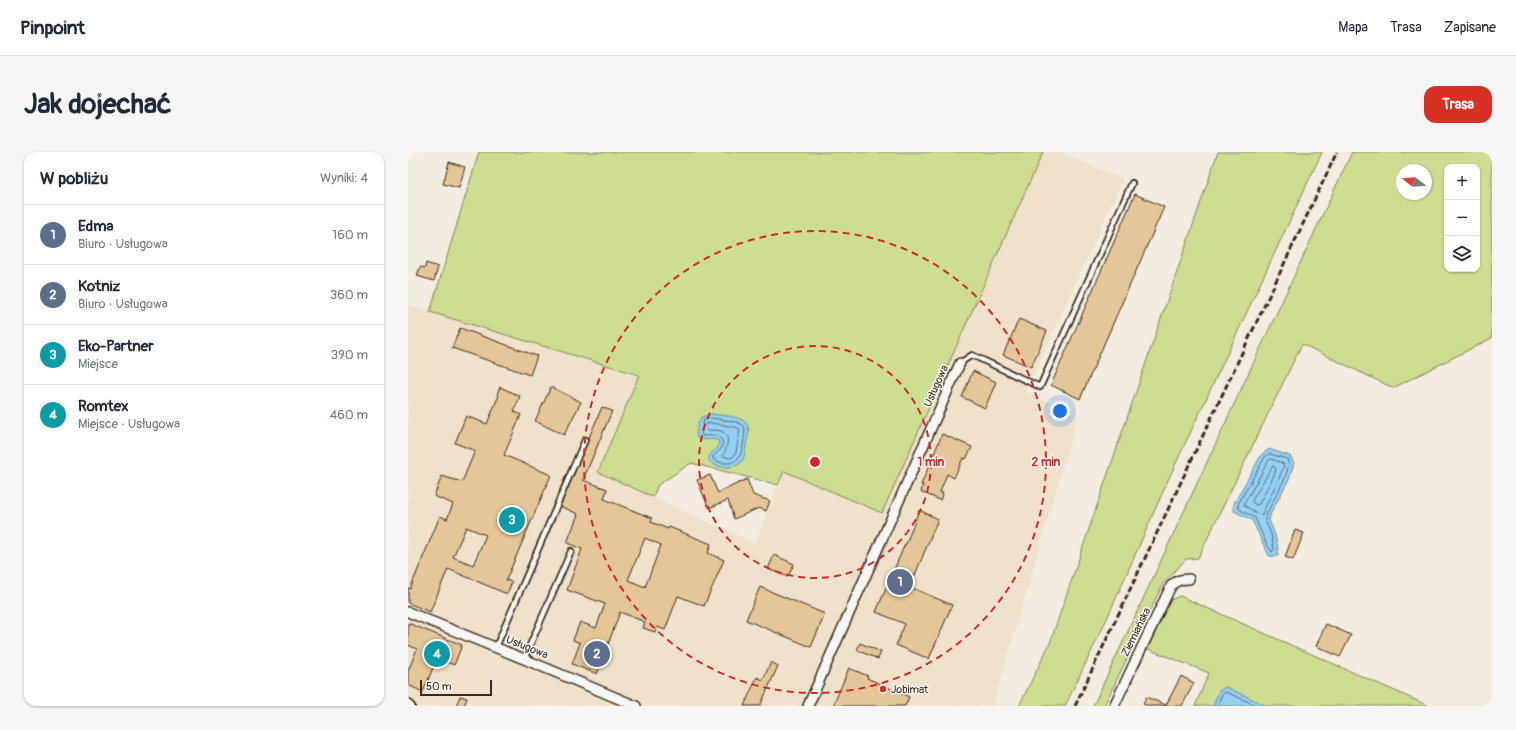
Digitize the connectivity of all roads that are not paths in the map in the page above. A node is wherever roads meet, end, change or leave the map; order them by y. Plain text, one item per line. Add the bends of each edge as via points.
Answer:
1 (1132, 183) dead end
2 (960, 363) joint
3 (585, 440) dead end
4 (571, 551) dead end
5 (1189, 579) dead end
6 (408, 612) edge
7 (496, 647) junction
8 (524, 659) junction
9 (408, 702) edge
10 (412, 706) edge
11 (636, 706) edge
12 (808, 706) edge
13 (1114, 706) edge

1 - 2 lane, Usługowa via 1040,387 972,355
2 - 12 street, Usługowa
3 - 7 lane
4 - 8 lane
5 - 13 street, Ziemiańska via 1181,579 1171,586
6 - 7 street, Usługowa
7 - 8 street, Usługowa
8 - 11 street, Usługowa
9 - 10 lane

